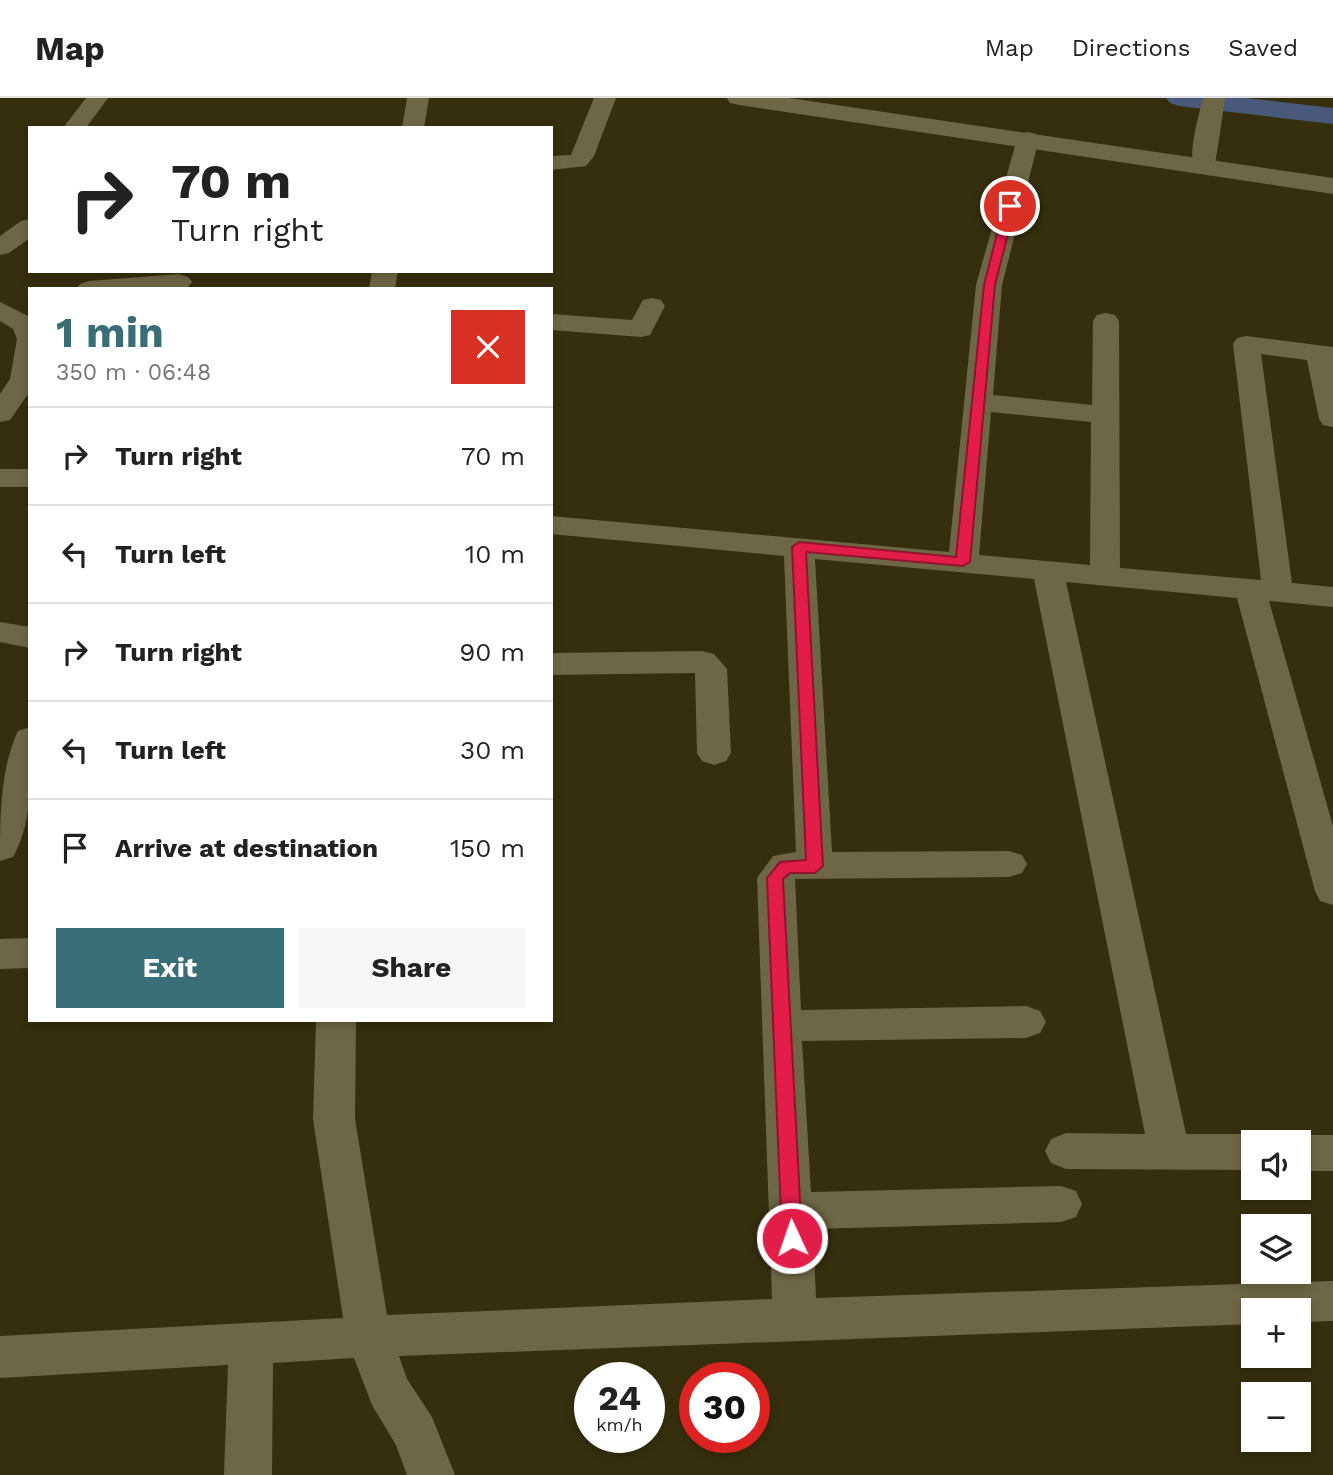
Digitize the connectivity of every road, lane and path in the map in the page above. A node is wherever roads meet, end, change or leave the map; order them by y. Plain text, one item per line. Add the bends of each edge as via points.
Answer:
1 (97, 98) edge
2 (418, 98) edge
3 (605, 98) edge
4 (739, 98) edge
5 (816, 98) edge
6 (1214, 98) edge
7 (76, 126) edge
8 (413, 126) edge
9 (1028, 139) junction
10 (553, 163) edge
11 (1204, 163) junction
12 (1333, 177) edge
13 (1333, 186) edge
14 (28, 227) edge
15 (0, 248) edge
16 (179, 281) edge
17 (112, 287) edge
18 (652, 306) dead end
19 (1107, 321) dead end
20 (553, 322) edge
21 (21, 323) edge
22 (1326, 354) edge
23 (15, 399) edge
24 (978, 402) junction
25 (1106, 415) junction
26 (1333, 419) edge
27 (0, 478) edge
28 (28, 478) edge
29 (553, 525) edge
30 (799, 547) junction
31 (963, 562) junction
32 (1048, 570) junction
33 (1105, 575) junction
34 (1264, 590) junction
35 (1333, 597) edge
36 (0, 632) edge
37 (28, 638) edge
38 (553, 664) edge
39 (28, 746) edge
40 (713, 753) dead end
41 (0, 848) edge
42 (1009, 864) dead end
43 (815, 866) junction
44 (1333, 891) edge
45 (28, 953) edge
46 (0, 954) edge
47 (336, 1022) edge
48 (1026, 1022) dead end
49 (782, 1026) junction
50 (1066, 1151) dead end
51 (1169, 1151) junction
52 (1241, 1152) edge
53 (1311, 1153) edge
54 (1333, 1153) edge
55 (1061, 1204) dead end
56 (790, 1211) junction
57 (1333, 1301) edge
58 (796, 1319) junction
59 (368, 1335) junction
60 (251, 1342) junction
61 (0, 1357) edge
62 (248, 1475) edge
63 (431, 1475) edge

1 - 7 street
2 - 8 street
3 - 10 street via 578,161
4 - 9 street
5 - 11 street
6 - 11 street
9 - 11 street
9 - 24 street via 989,285
11 - 12 street
11 - 13 street
14 - 15 street
16 - 17 street
18 - 20 street via 641,329
19 - 25 street
21 - 23 street via 24,379
22 - 26 street
22 - 34 street via 1246,344
24 - 25 street
24 - 31 street
25 - 33 street
27 - 28 street
29 - 30 street
30 - 31 street
30 - 43 street
31 - 32 street
32 - 33 street
32 - 51 street
33 - 34 street
34 - 35 street
34 - 44 street
36 - 37 street
38 - 40 street via 702,662 711,669
39 - 41 street
42 - 43 street
43 - 49 street via 786,866 775,878
45 - 46 street
47 - 59 street via 334,1119
48 - 49 street
49 - 56 street
50 - 51 street
51 - 52 street
53 - 54 street
55 - 56 street
56 - 58 street
57 - 58 street
58 - 59 street
59 - 60 street
59 - 63 street via 388,1390 415,1433
60 - 61 street
60 - 62 street

